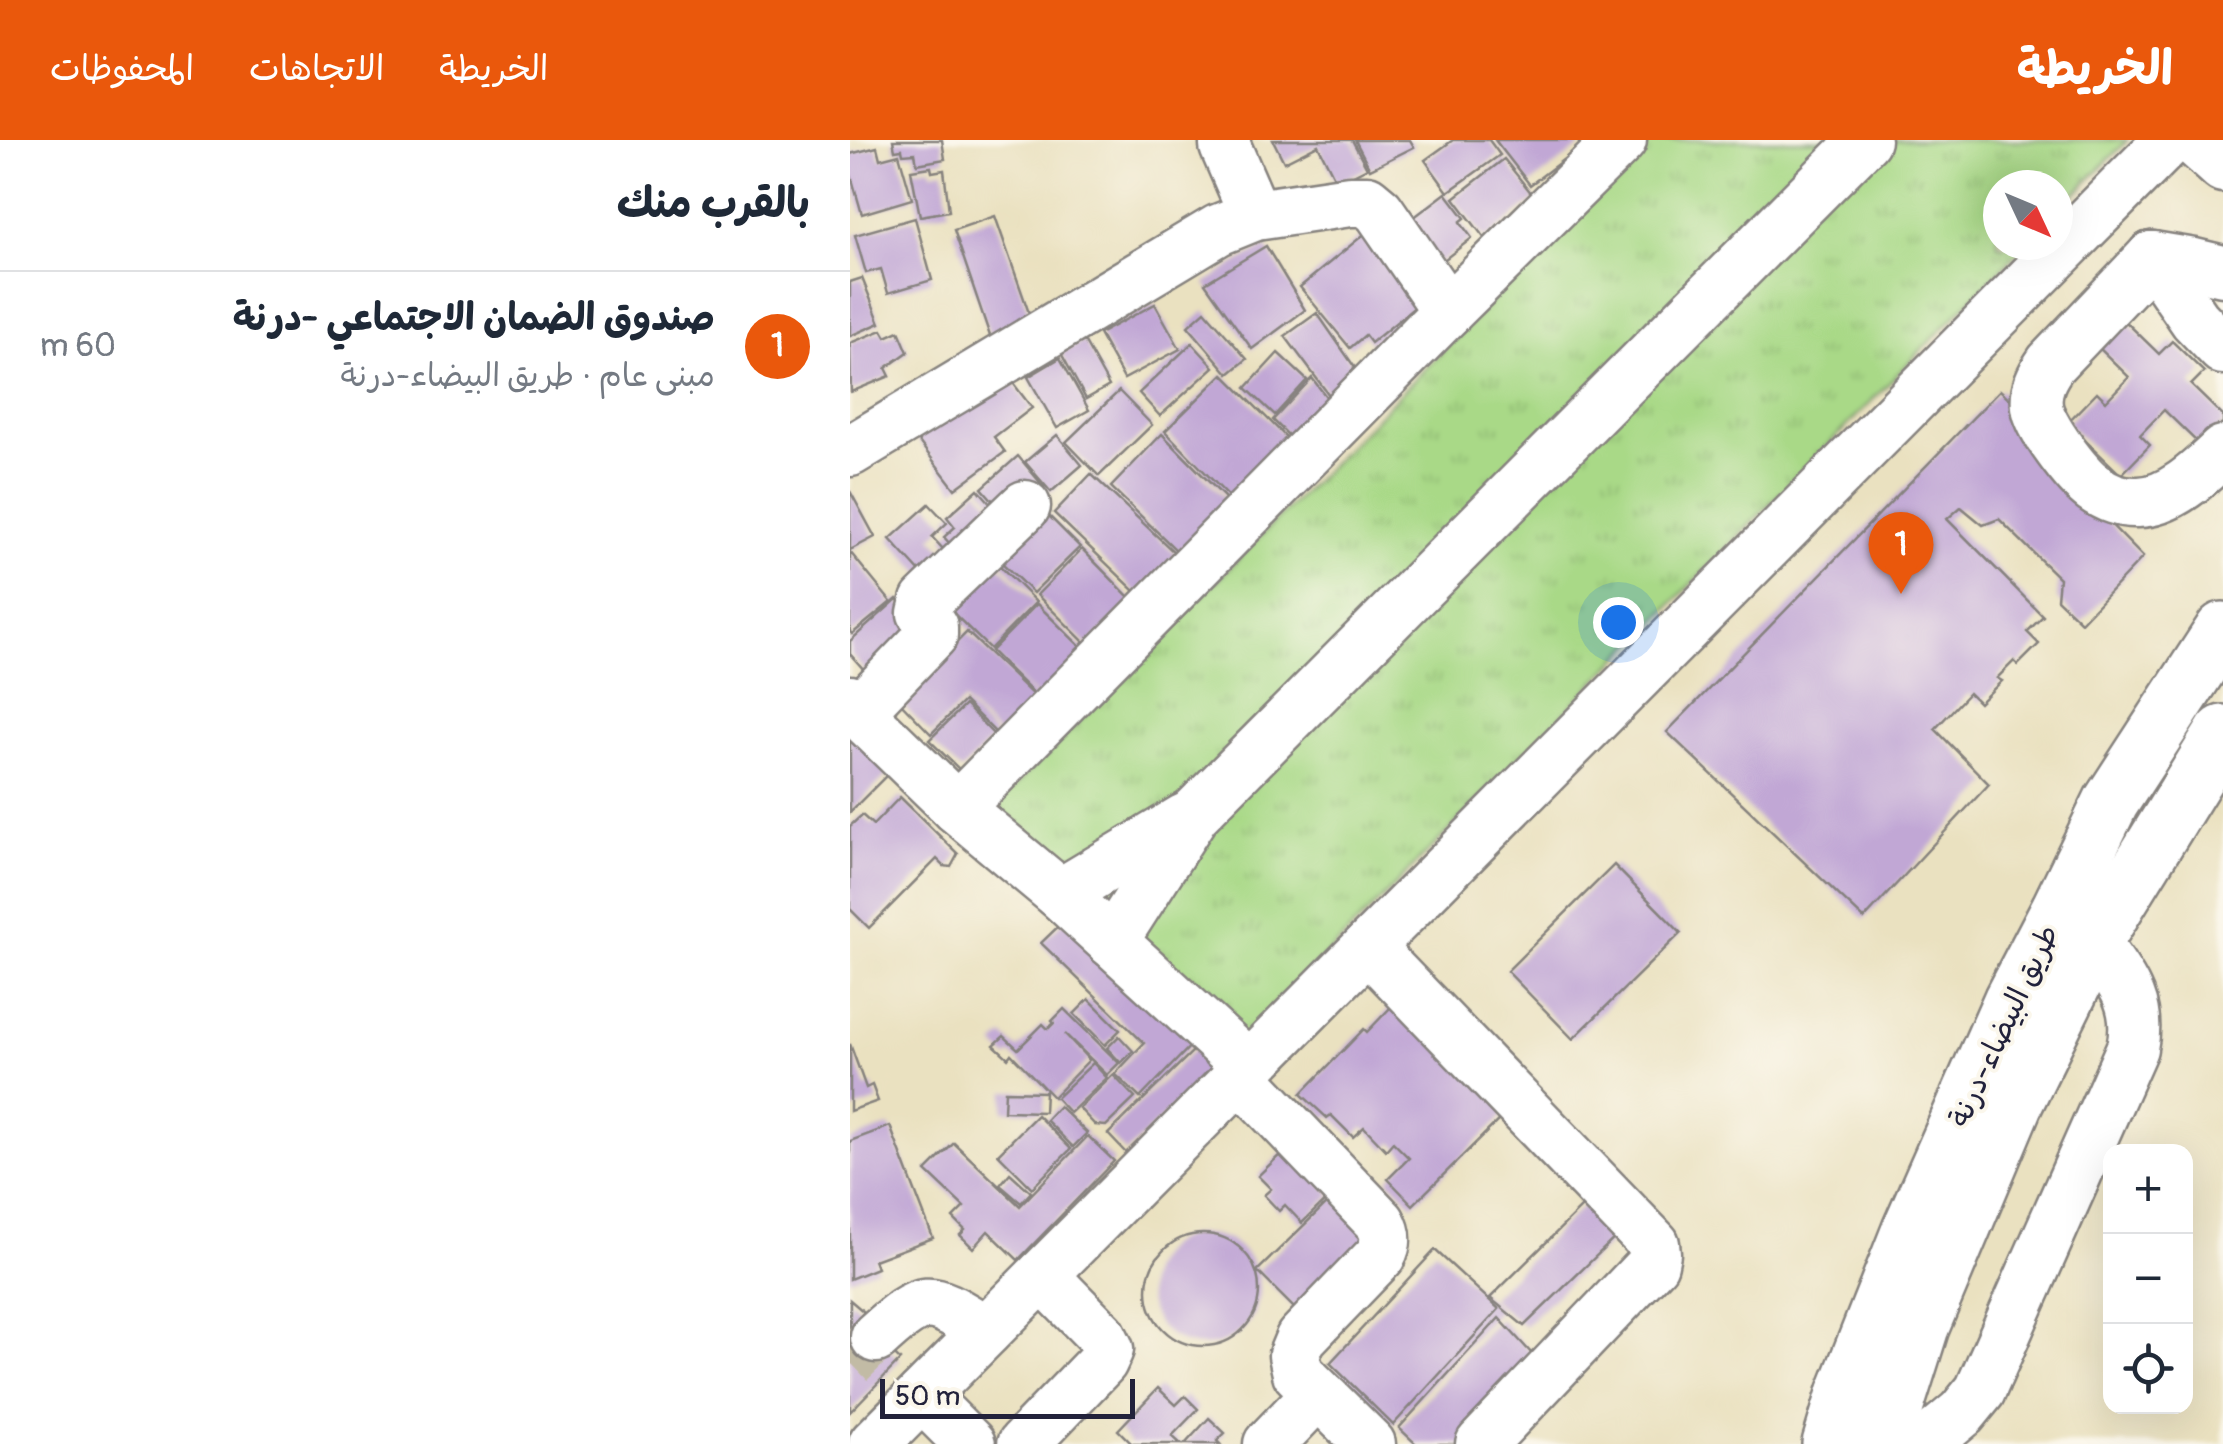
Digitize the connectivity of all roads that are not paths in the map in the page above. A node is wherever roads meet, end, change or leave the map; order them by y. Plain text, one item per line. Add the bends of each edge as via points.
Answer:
1 (1225, 140) edge
2 (1621, 140) edge
3 (1865, 140) edge
4 (2170, 140) edge
5 (2193, 140) edge
6 (2223, 167) edge
7 (1255, 215) junction
8 (2152, 257) junction
9 (2223, 272) edge
10 (1448, 311) junction
11 (2223, 348) edge
12 (850, 451) edge
13 (2223, 451) edge
14 (1026, 506) dead end
15 (2223, 630) edge
16 (854, 707) edge
17 (2223, 733) edge
18 (957, 808) junction
19 (1194, 814) junction
20 (1060, 894) junction
21 (1112, 942) junction
22 (2094, 942) junction
23 (1368, 946) junction
24 (1245, 1072) junction
25 (1042, 1275) junction
26 (986, 1331) junction
27 (876, 1336) tunnel mouth
28 (1317, 1394) junction
29 (922, 1396) junction
30 (874, 1444) edge
31 (970, 1444) edge
32 (1022, 1444) edge
33 (1268, 1444) edge
34 (1370, 1444) edge
35 (1481, 1444) edge
36 (1830, 1444) edge
37 (1884, 1444) edge
38 (1925, 1444) edge

1 - 7 street
2 - 10 street
3 - 19 street
4 - 23 street
5 - 6 street
7 - 10 street via 1366,201
7 - 12 street via 1218,230
8 - 9 street
8 - 11 street
8 - 13 street via 2051,362 2036,408 2080,474 2120,501 2171,492
10 - 18 street
14 - 16 street via 926,601 932,635
15 - 36 highway, طريق البيضاء-درنة via 2111,802 2011,1002 1910,1230
16 - 18 street
17 - 22 highway, طريق البيضاء-درنة
18 - 20 street
19 - 20 street
19 - 21 street
20 - 21 street
21 - 24 street
22 - 37 highway, طريق البيضاء-درنة via 2007,1122 1922,1327
22 - 38 street via 2132,1002 2132,1048 1980,1391
23 - 24 street
23 - 35 street via 1654,1244 1653,1263
24 - 25 street
24 - 28 street via 1380,1222 1386,1238 1380,1256 1297,1346 1298,1374
25 - 26 street
25 - 32 street via 1108,1349
26 - 27 street via 932,1302 902,1313
26 - 29 street
28 - 33 street
28 - 34 street
29 - 30 street
29 - 31 street

